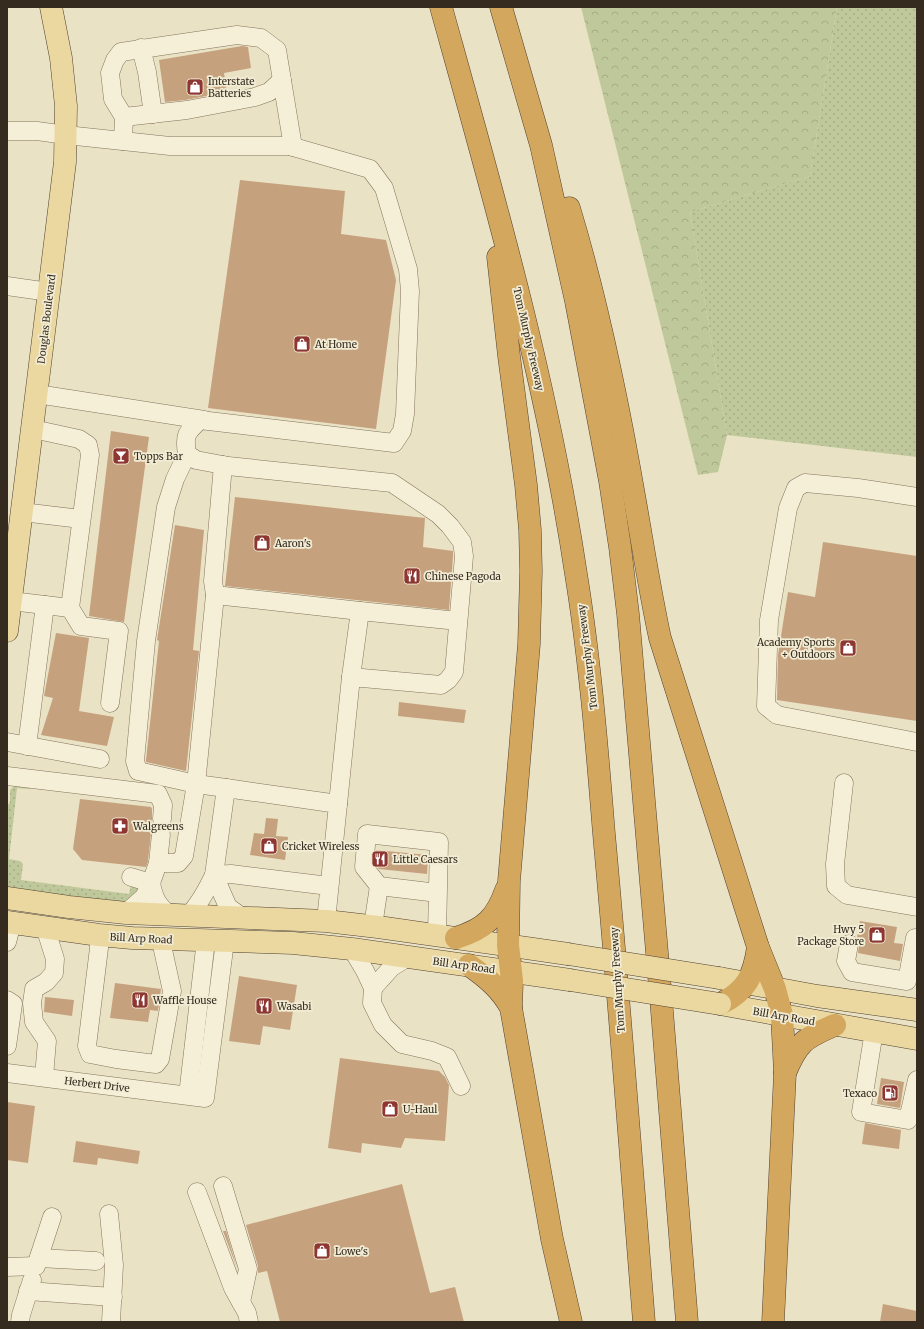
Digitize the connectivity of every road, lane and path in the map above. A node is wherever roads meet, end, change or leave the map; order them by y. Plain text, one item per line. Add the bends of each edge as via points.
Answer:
1 (51, 7) edge
2 (441, 7) edge
3 (501, 7) edge
4 (141, 48) junction
5 (282, 80) junction
6 (154, 114) junction
7 (124, 117) junction
8 (7, 131) edge
9 (66, 135) junction
10 (123, 141) junction
11 (542, 145) junction
12 (293, 147) junction
13 (490, 184) junction
14 (7, 286) edge
15 (50, 292) junction
16 (37, 394) junction
17 (204, 420) junction
18 (33, 429) junction
19 (187, 454) junction
20 (223, 465) junction
21 (917, 497) edge
22 (22, 512) junction
23 (81, 519) junction
24 (12, 553) edge
25 (215, 595) junction
26 (11, 601) junction
27 (45, 605) junction
28 (70, 608) junction
29 (360, 611) junction
30 (458, 621) junction
31 (7, 631) edge
32 (351, 677) junction
33 (110, 703) dead end
34 (7, 742) edge
35 (917, 742) edge
36 (27, 746) junction
37 (100, 759) dead end
38 (7, 776) edge
39 (844, 783) dead end
40 (196, 784) junction
41 (226, 788) junction
42 (338, 804) junction
43 (158, 863) junction
44 (214, 875) junction
45 (131, 877) dead end
46 (509, 881) junction
47 (152, 882) junction
48 (329, 886) junction
49 (379, 886) junction
50 (438, 893) junction
51 (7, 898) edge
52 (917, 907) edge
53 (126, 913) junction
54 (180, 915) junction
55 (242, 917) junction
56 (326, 921) junction
57 (373, 926) junction
58 (45, 927) junction
59 (9, 929) edge
60 (70, 931) junction
61 (99, 935) junction
62 (447, 937) junction
63 (164, 939) junction
64 (917, 939) edge
65 (215, 941) junction
66 (849, 944) dead end
67 (508, 945) junction
68 (758, 947) junction
69 (352, 949) junction
70 (408, 957) junction
71 (55, 959) junction
72 (469, 965) junction
73 (511, 971) junction
74 (852, 972) junction
75 (899, 980) junction
76 (747, 984) junction
77 (373, 988) junction
78 (774, 988) junction
79 (847, 1000) junction
80 (10, 1002) edge
81 (720, 1004) junction
82 (894, 1007) junction
83 (511, 1008) junction
84 (917, 1010) edge
85 (782, 1015) junction
86 (835, 1025) junction
87 (874, 1032) junction
88 (917, 1039) edge
89 (7, 1046) edge
90 (7, 1073) edge
91 (785, 1073) junction
92 (44, 1077) junction
93 (917, 1080) edge
94 (461, 1086) dead end
95 (223, 1186) dead end
96 (197, 1192) dead end
97 (109, 1214) dead end
98 (52, 1217) dead end
99 (96, 1261) dead end
100 (37, 1262) junction
101 (7, 1267) edge
102 (28, 1291) junction
103 (113, 1297) junction
104 (241, 1302) junction
105 (20, 1322) edge
106 (111, 1322) edge
107 (249, 1322) edge
108 (571, 1322) edge
109 (644, 1322) edge
110 (687, 1322) edge
111 (773, 1322) edge

1 - 9 main road, Douglas Boulevard via 61,58
2 - 13 highway, Tom Murphy Freeway
3 - 11 highway
4 - 5 street via 237,35 262,38 277,50
4 - 6 street
4 - 7 street via 121,52 110,73 113,99
5 - 6 street via 269,92 255,97
5 - 12 street
6 - 7 street
7 - 10 street
8 - 9 street via 37,130
9 - 10 street
9 - 15 main road, Douglas Boulevard
10 - 12 street via 170,146
11 - 68 highway via 565,194 581,247 621,424 660,638
11 - 110 highway via 576,301 620,546 630,638
12 - 17 street via 370,169 384,188 408,270 410,291 405,414 402,431 394,443
13 - 46 highway via 530,530 530,628
13 - 109 highway, Tom Murphy Freeway via 539,377 577,576 610,892
14 - 15 street
15 - 16 main road, Douglas Boulevard
16 - 17 street
16 - 18 main road, Douglas Boulevard
17 - 19 street via 200,420 189,430 185,440
18 - 22 main road, Douglas Boulevard
18 - 23 street via 79,439 88,445 90,455
19 - 20 street via 196,460
19 - 40 street via 166,507 146,641 135,761 138,771
20 - 25 street via 213,581
20 - 30 street via 392,483 438,514 462,542 464,556
21 - 35 street via 805,483 796,488 788,508 769,620 766,706 777,715
22 - 23 street
22 - 24 main road, Douglas Boulevard
23 - 28 street
24 - 26 main road, Douglas Boulevard
25 - 29 street
25 - 40 street
26 - 27 street
26 - 31 main road, Douglas Boulevard
27 - 28 street
27 - 36 street
28 - 33 street via 81,626 119,631
29 - 30 street
29 - 32 street
30 - 32 street via 454,672 441,685
32 - 42 street
34 - 36 street
36 - 37 street
38 - 43 street via 158,794 163,805
39 - 52 street via 835,864 836,886 847,895
40 - 41 street
40 - 43 street via 184,856 178,863
41 - 42 street
41 - 44 street
42 - 48 street
43 - 47 street
44 - 48 street via 231,874
44 - 54 street via 198,905
44 - 55 street via 228,907
45 - 47 street
46 - 62 highway via 502,903 490,920 474,932
46 - 67 highway
47 - 53 street via 144,897
47 - 54 street via 154,897 164,910
48 - 56 street
49 - 50 street
49 - 50 street via 364,867 368,834 439,842
49 - 57 street
50 - 62 street
51 - 53 main road
53 - 54 main road
54 - 55 main road
55 - 56 main road
56 - 57 main road
57 - 62 main road
58 - 59 main road, Bill Arp Road
58 - 60 main road, Bill Arp Road
58 - 71 street
60 - 61 main road, Bill Arp Road
60 - 71 street
61 - 63 main road, Bill Arp Road
61 - 63 street via 87,1046 90,1054 156,1064 160,1059 172,991 163,950
62 - 67 main road
63 - 65 main road, Bill Arp Road
64 - 75 street via 915,938 907,981
65 - 69 main road, Bill Arp Road via 293,943
65 - 92 street, Herbert Drive via 197,1096
66 - 74 street via 846,962
67 - 73 highway
67 - 76 main road, bridge
68 - 76 highway
68 - 78 highway
69 - 70 main road, Bill Arp Road
69 - 77 street
70 - 72 main road, Bill Arp Road
70 - 77 street via 392,967
71 - 92 street via 54,973 46,982 34,989 32,1003 34,1022 47,1041
72 - 73 main road, Bill Arp Road
72 - 83 highway via 500,990
73 - 81 main road, Bill Arp Road, bridge
73 - 83 highway
74 - 75 street
74 - 79 street
75 - 82 street
76 - 78 main road
76 - 81 highway via 736,995
77 - 94 street via 372,1003 383,1025 402,1044 447,1057
78 - 79 main road
78 - 85 highway
79 - 82 main road
80 - 89 street
81 - 85 main road, Bill Arp Road
82 - 84 main road
83 - 108 highway via 552,1239
85 - 86 main road, Bill Arp Road
85 - 91 highway
86 - 87 main road, Bill Arp Road
86 - 91 highway via 805,1039 797,1048
87 - 88 main road, Bill Arp Road
87 - 93 street via 861,1112 908,1120
90 - 92 street, Herbert Drive
91 - 111 highway
95 - 104 street via 248,1269
96 - 104 street via 233,1288
97 - 103 street via 114,1265
98 - 100 street
99 - 100 street
100 - 101 street
100 - 102 street
102 - 103 street
102 - 105 street
103 - 106 street
104 - 107 street

